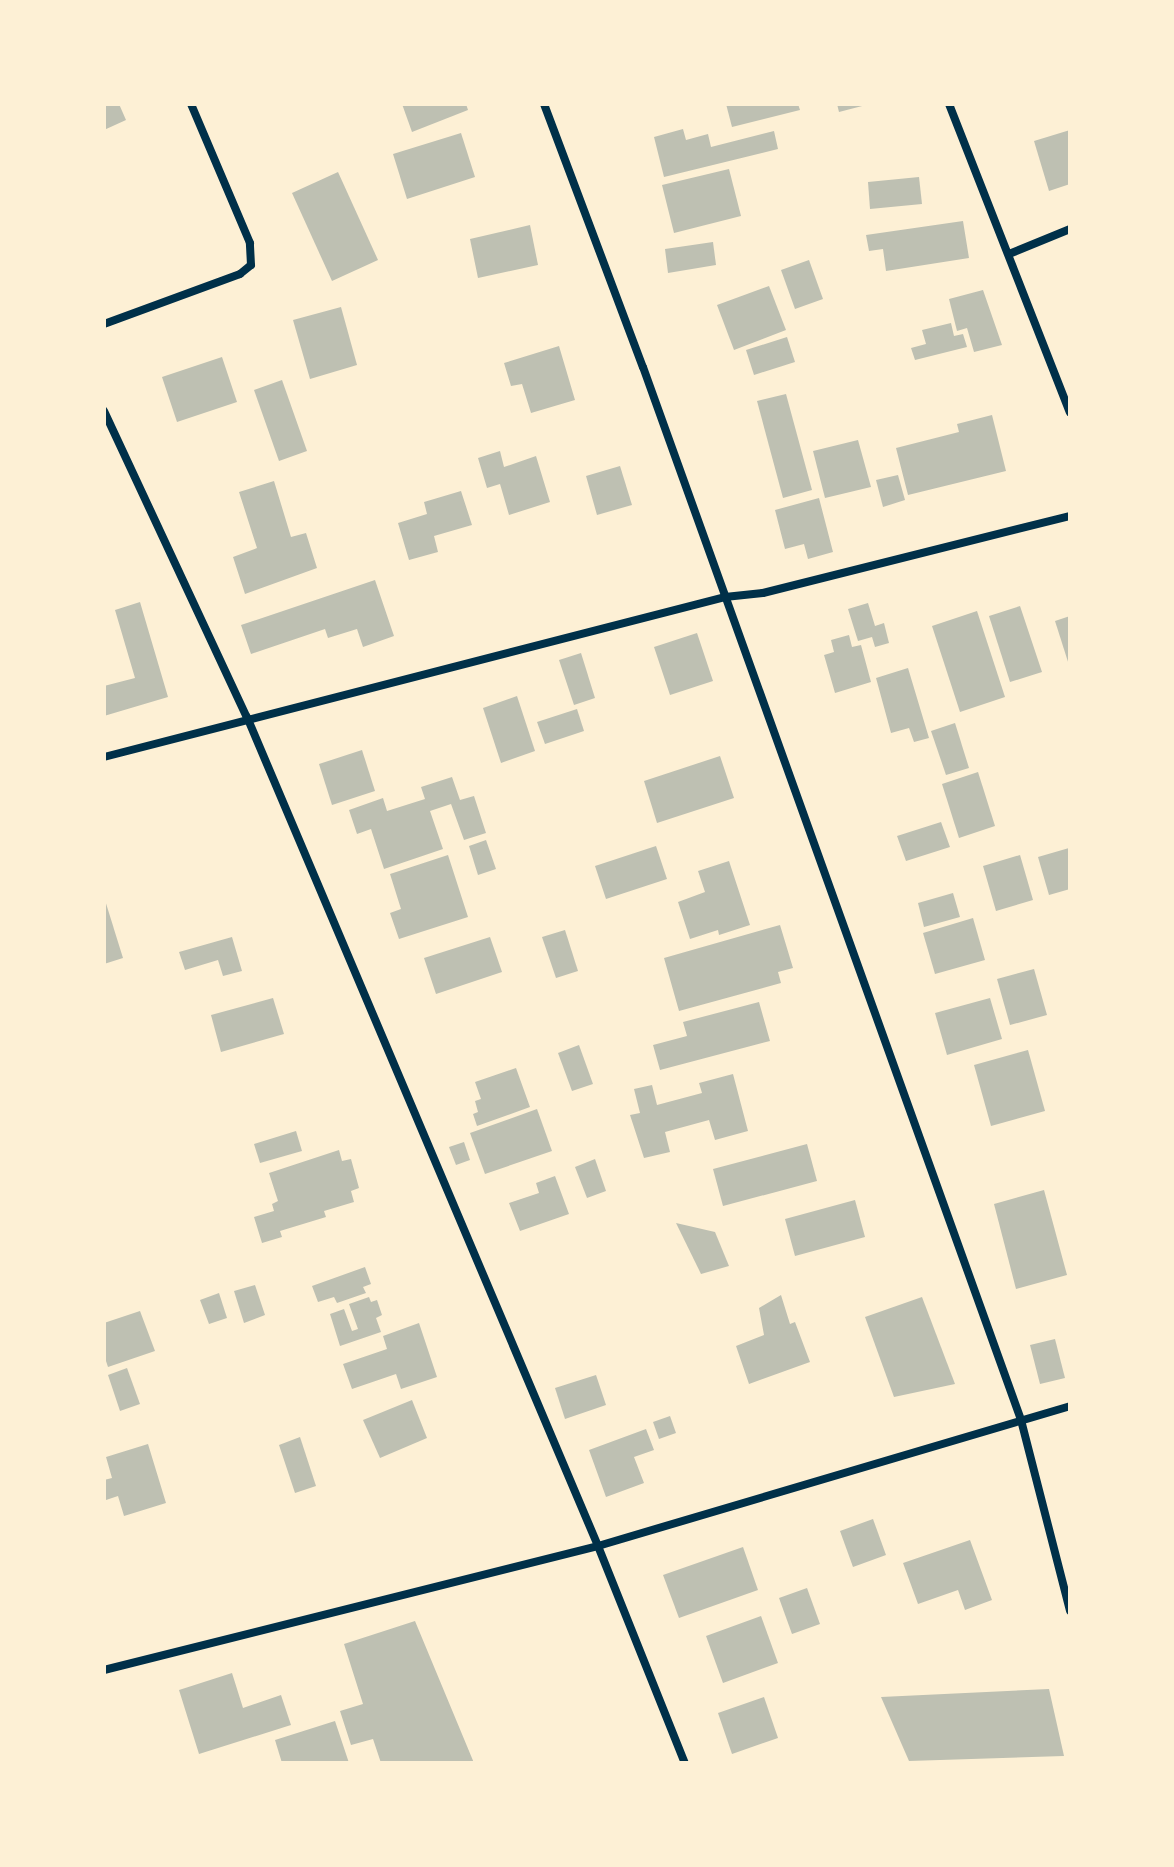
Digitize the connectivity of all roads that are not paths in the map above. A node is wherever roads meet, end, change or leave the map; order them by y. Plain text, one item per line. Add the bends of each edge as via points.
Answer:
1 (191, 104) edge
2 (544, 104) edge
3 (949, 104) edge
4 (1070, 229) edge
5 (1009, 254) junction
6 (104, 324) edge
7 (104, 411) edge
8 (1070, 412) edge
9 (1070, 516) edge
10 (725, 597) junction
11 (247, 717) junction
12 (104, 757) edge
13 (1070, 1406) edge
14 (1021, 1420) junction
15 (598, 1546) junction
16 (1070, 1611) edge
17 (104, 1670) edge
18 (685, 1763) edge

1 - 6 street via 250,243 251,265 240,274
2 - 10 street
3 - 5 street
4 - 5 street
5 - 8 street
7 - 11 street
9 - 10 street via 763,593
10 - 11 street
10 - 14 street
11 - 12 street
11 - 15 street
13 - 14 street
14 - 15 street
14 - 16 street
15 - 17 street
15 - 18 street

